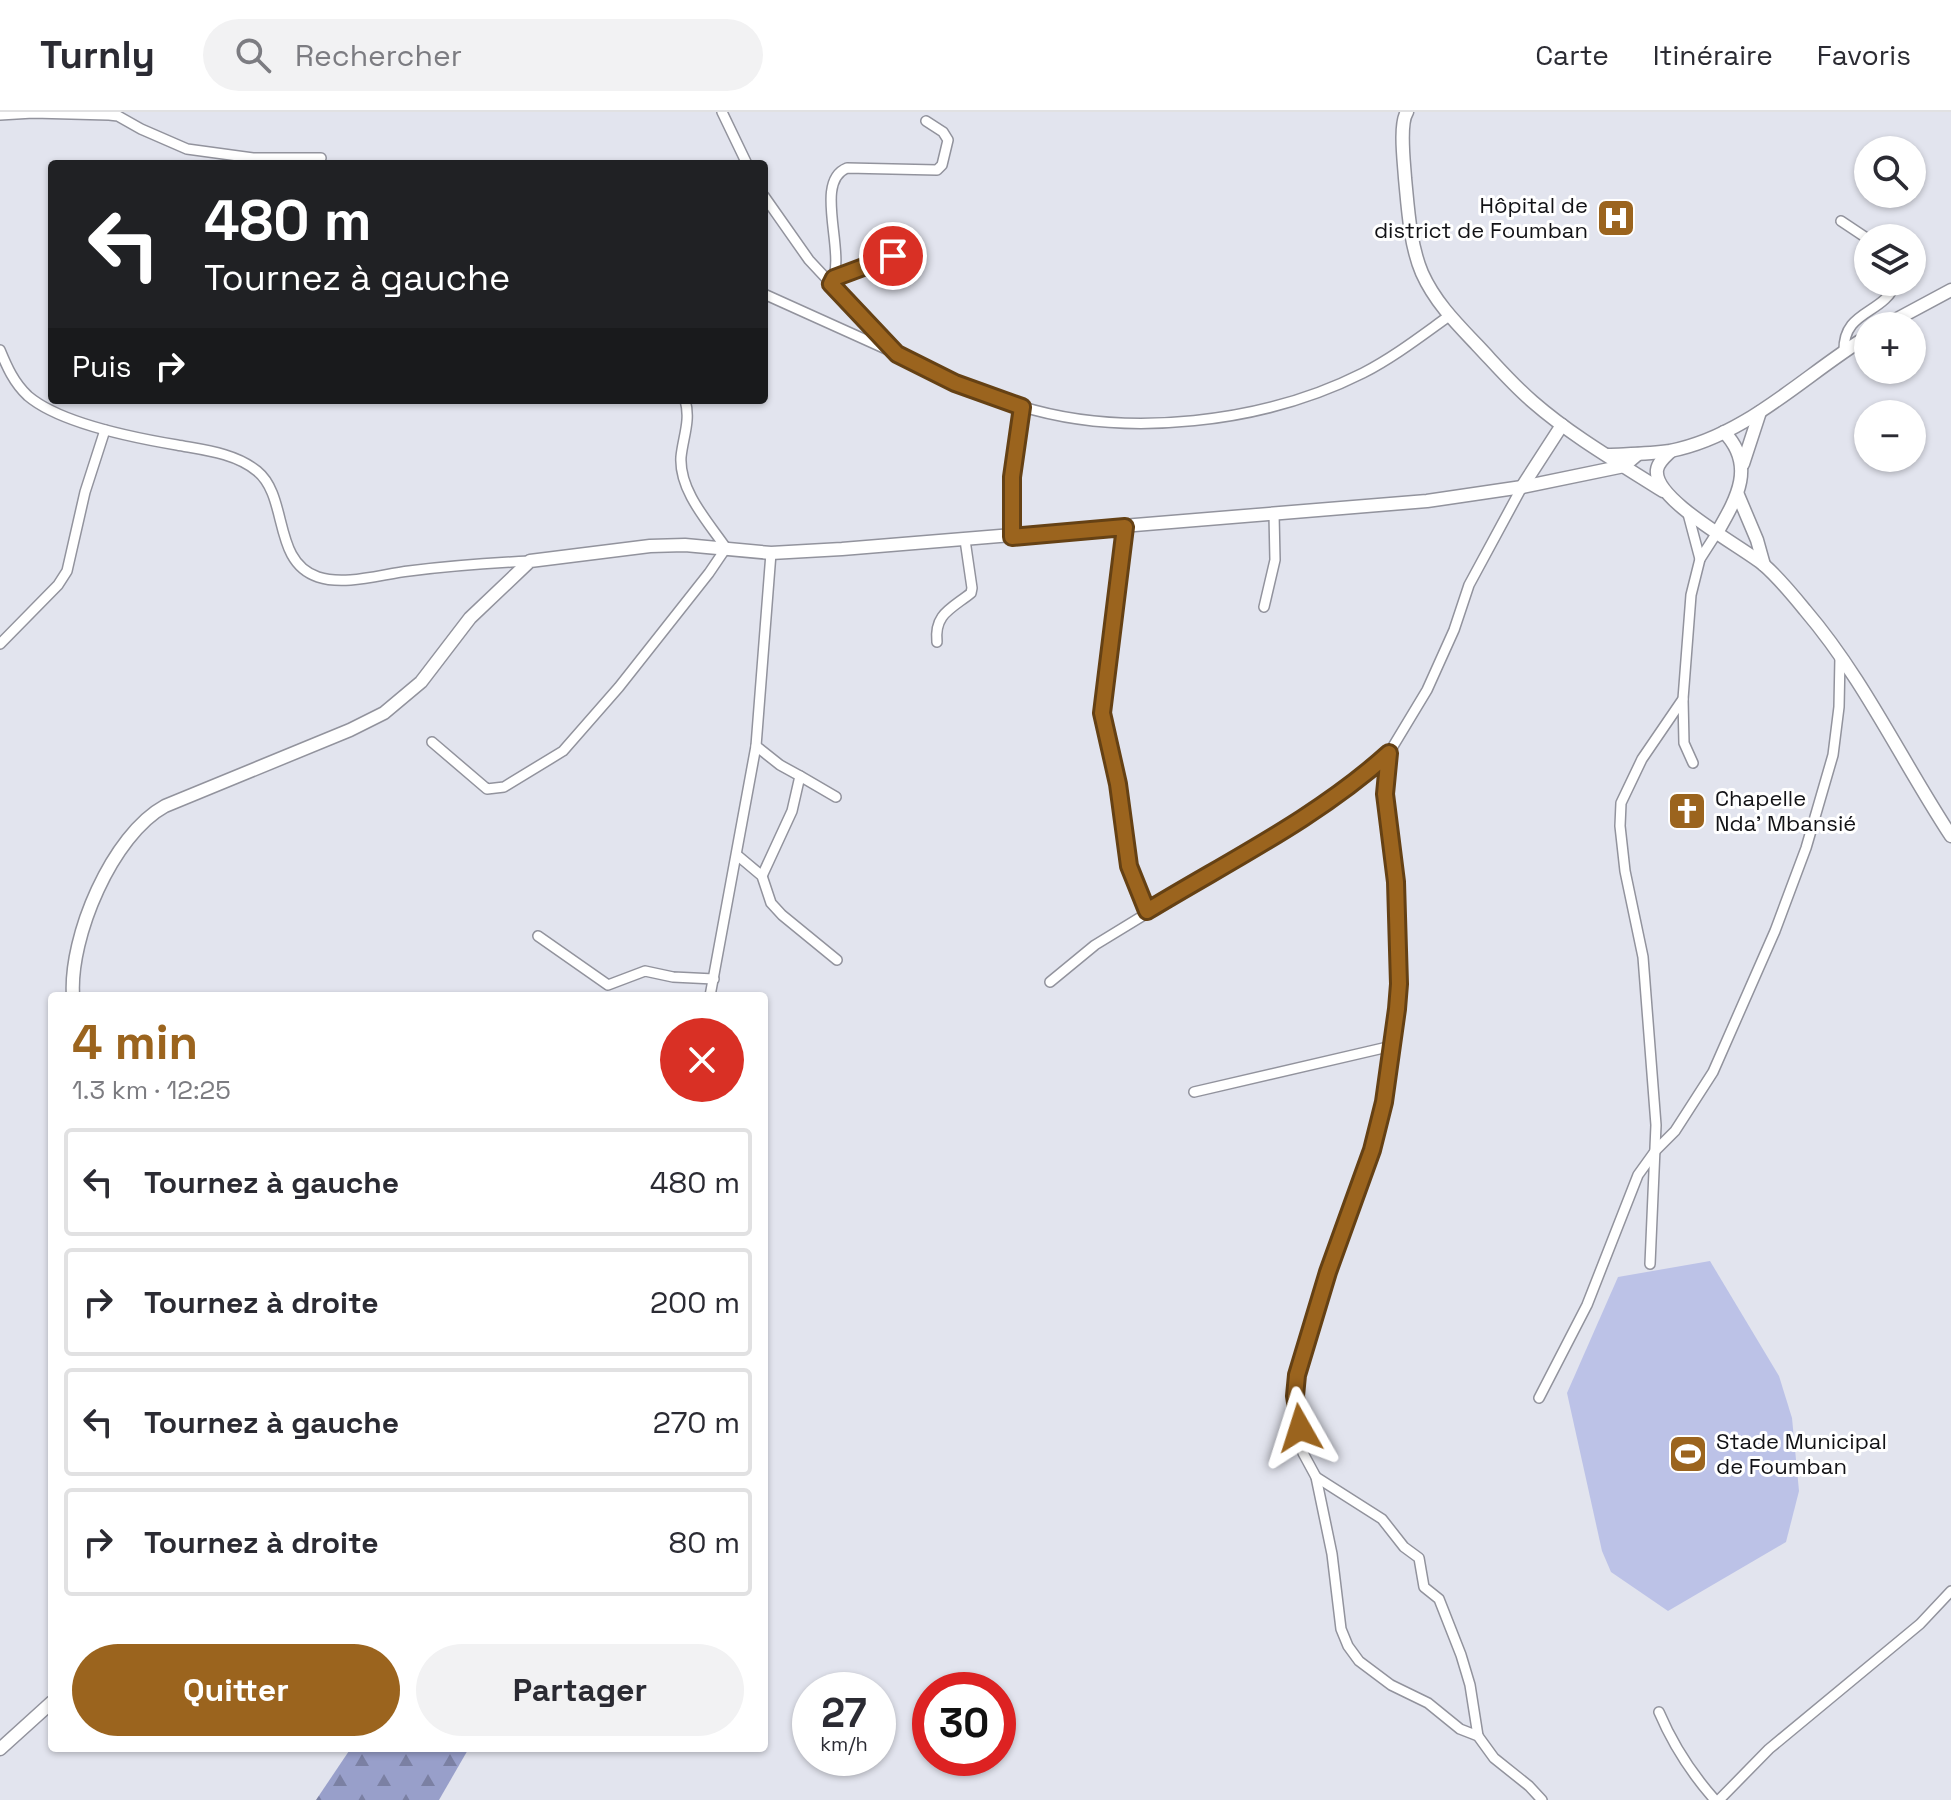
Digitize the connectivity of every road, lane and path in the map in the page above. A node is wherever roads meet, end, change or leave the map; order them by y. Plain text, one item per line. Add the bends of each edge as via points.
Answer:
1 (722, 112) edge
2 (1403, 114) edge
3 (0, 115) edge
4 (926, 121) dead end
5 (321, 158) dead end
6 (745, 160) edge
7 (768, 202) edge
8 (1841, 221) dead end
9 (1854, 230) edge
10 (904, 234) dead end
11 (832, 281) junction
12 (1951, 290) edge
13 (768, 296) edge
14 (1888, 296) edge
15 (1910, 312) edge
16 (1449, 316) junction
17 (1854, 345) edge
18 (0, 350) edge
19 (1844, 351) junction
20 (897, 354) junction
21 (686, 404) edge
22 (1022, 407) junction
23 (1760, 412) junction
24 (1562, 425) junction
25 (105, 430) junction
26 (1724, 432) junction
27 (1671, 451) junction
28 (1638, 454) junction
29 (1608, 455) junction
30 (1624, 466) junction
31 (1742, 467) junction
32 (1522, 487) junction
33 (1664, 491) junction
34 (1738, 495) junction
35 (1687, 510) junction
36 (1274, 514) junction
37 (1125, 527) junction
38 (1718, 531) junction
39 (1012, 537) junction
40 (965, 540) junction
41 (726, 548) junction
42 (771, 553) junction
43 (1700, 559) junction
44 (530, 561) junction
45 (1764, 565) junction
46 (1264, 607) dead end
47 (937, 642) dead end
48 (0, 644) edge
49 (1840, 653) junction
50 (1683, 699) junction
51 (432, 742) dead end
52 (756, 746) junction
53 (1389, 753) junction
54 (1693, 763) dead end
55 (800, 776) junction
56 (836, 797) dead end
57 (1951, 836) edge
58 (737, 855) junction
59 (762, 876) junction
60 (1147, 911) junction
61 (538, 936) dead end
62 (837, 960) dead end
63 (714, 979) junction
64 (1050, 982) dead end
65 (73, 992) edge
66 (711, 992) edge
67 (1392, 1046) junction
68 (1194, 1092) dead end
69 (1656, 1150) junction
70 (1650, 1264) dead end
71 (1539, 1398) dead end
72 (1316, 1477) junction
73 (1951, 1591) edge
74 (48, 1706) edge
75 (1659, 1712) dead end
76 (1478, 1736) junction
77 (0, 1749) edge
78 (1542, 1800) edge
79 (1717, 1800) edge

1 - 6 street
2 - 16 street via 1414,244 1421,270
3 - 5 street via 118,116 187,149 253,158
4 - 11 street via 948,140 937,170 847,168 835,178 837,260
7 - 11 street via 809,260
8 - 9 street
10 - 11 street via 898,252
11 - 20 street
12 - 15 street
13 - 20 street
14 - 19 street via 1848,326
16 - 22 street via 1361,374 1228,416 1114,423
16 - 24 street
17 - 19 street
18 - 25 street via 15,381 30,397
19 - 23 street
20 - 22 street via 955,383
21 - 41 street via 681,462 685,481
22 - 39 street via 1012,477
23 - 26 street
23 - 31 street
24 - 29 street
24 - 32 street
25 - 44 street via 217,452 259,472 290,550 316,577 341,580
25 - 48 street via 67,571
26 - 27 street
26 - 31 street
27 - 28 street
27 - 33 street via 1657,470
28 - 29 street
28 - 30 street
29 - 30 street
30 - 32 street
30 - 33 street
31 - 34 street
32 - 36 street
32 - 53 street via 1469,585 1427,690
33 - 35 street
34 - 38 street
34 - 45 street
35 - 38 street
35 - 43 street
36 - 37 street
36 - 46 street via 1275,560
37 - 39 street
37 - 60 street via 1102,713 1129,866
38 - 43 street
38 - 45 street
39 - 40 street
40 - 42 street
40 - 47 street via 971,593 939,621
41 - 42 street
41 - 44 street via 650,546
41 - 51 street via 563,751 504,787 487,789
42 - 52 street
43 - 50 street via 1689,610
44 - 65 street via 463,626 421,682 384,713 165,806 132,831 93,904 76,954
45 - 49 street
49 - 57 street
49 - 69 street via 1833,755 1806,848 1713,1072 1675,1131
50 - 54 street via 1684,743
50 - 69 street via 1648,749 1621,803 1625,871 1643,957
52 - 55 street
52 - 58 street
53 - 60 street via 1280,832
53 - 67 street via 1385,794 1396,882 1399,984
55 - 56 street
55 - 59 street via 792,811
58 - 59 street
58 - 63 street
59 - 62 street via 771,903
60 - 64 street
61 - 63 street via 608,985 645,971
63 - 66 street
67 - 68 street
67 - 72 street via 1372,1150 1297,1375 1303,1453
69 - 70 street
69 - 71 street via 1638,1175 1577,1329
72 - 76 street via 1382,1519 1419,1558 1424,1587 1439,1599 1461,1655
72 - 76 street via 1348,1646 1391,1685
73 - 79 street
74 - 77 street
75 - 79 street via 1696,1778
76 - 78 street via 1494,1758

